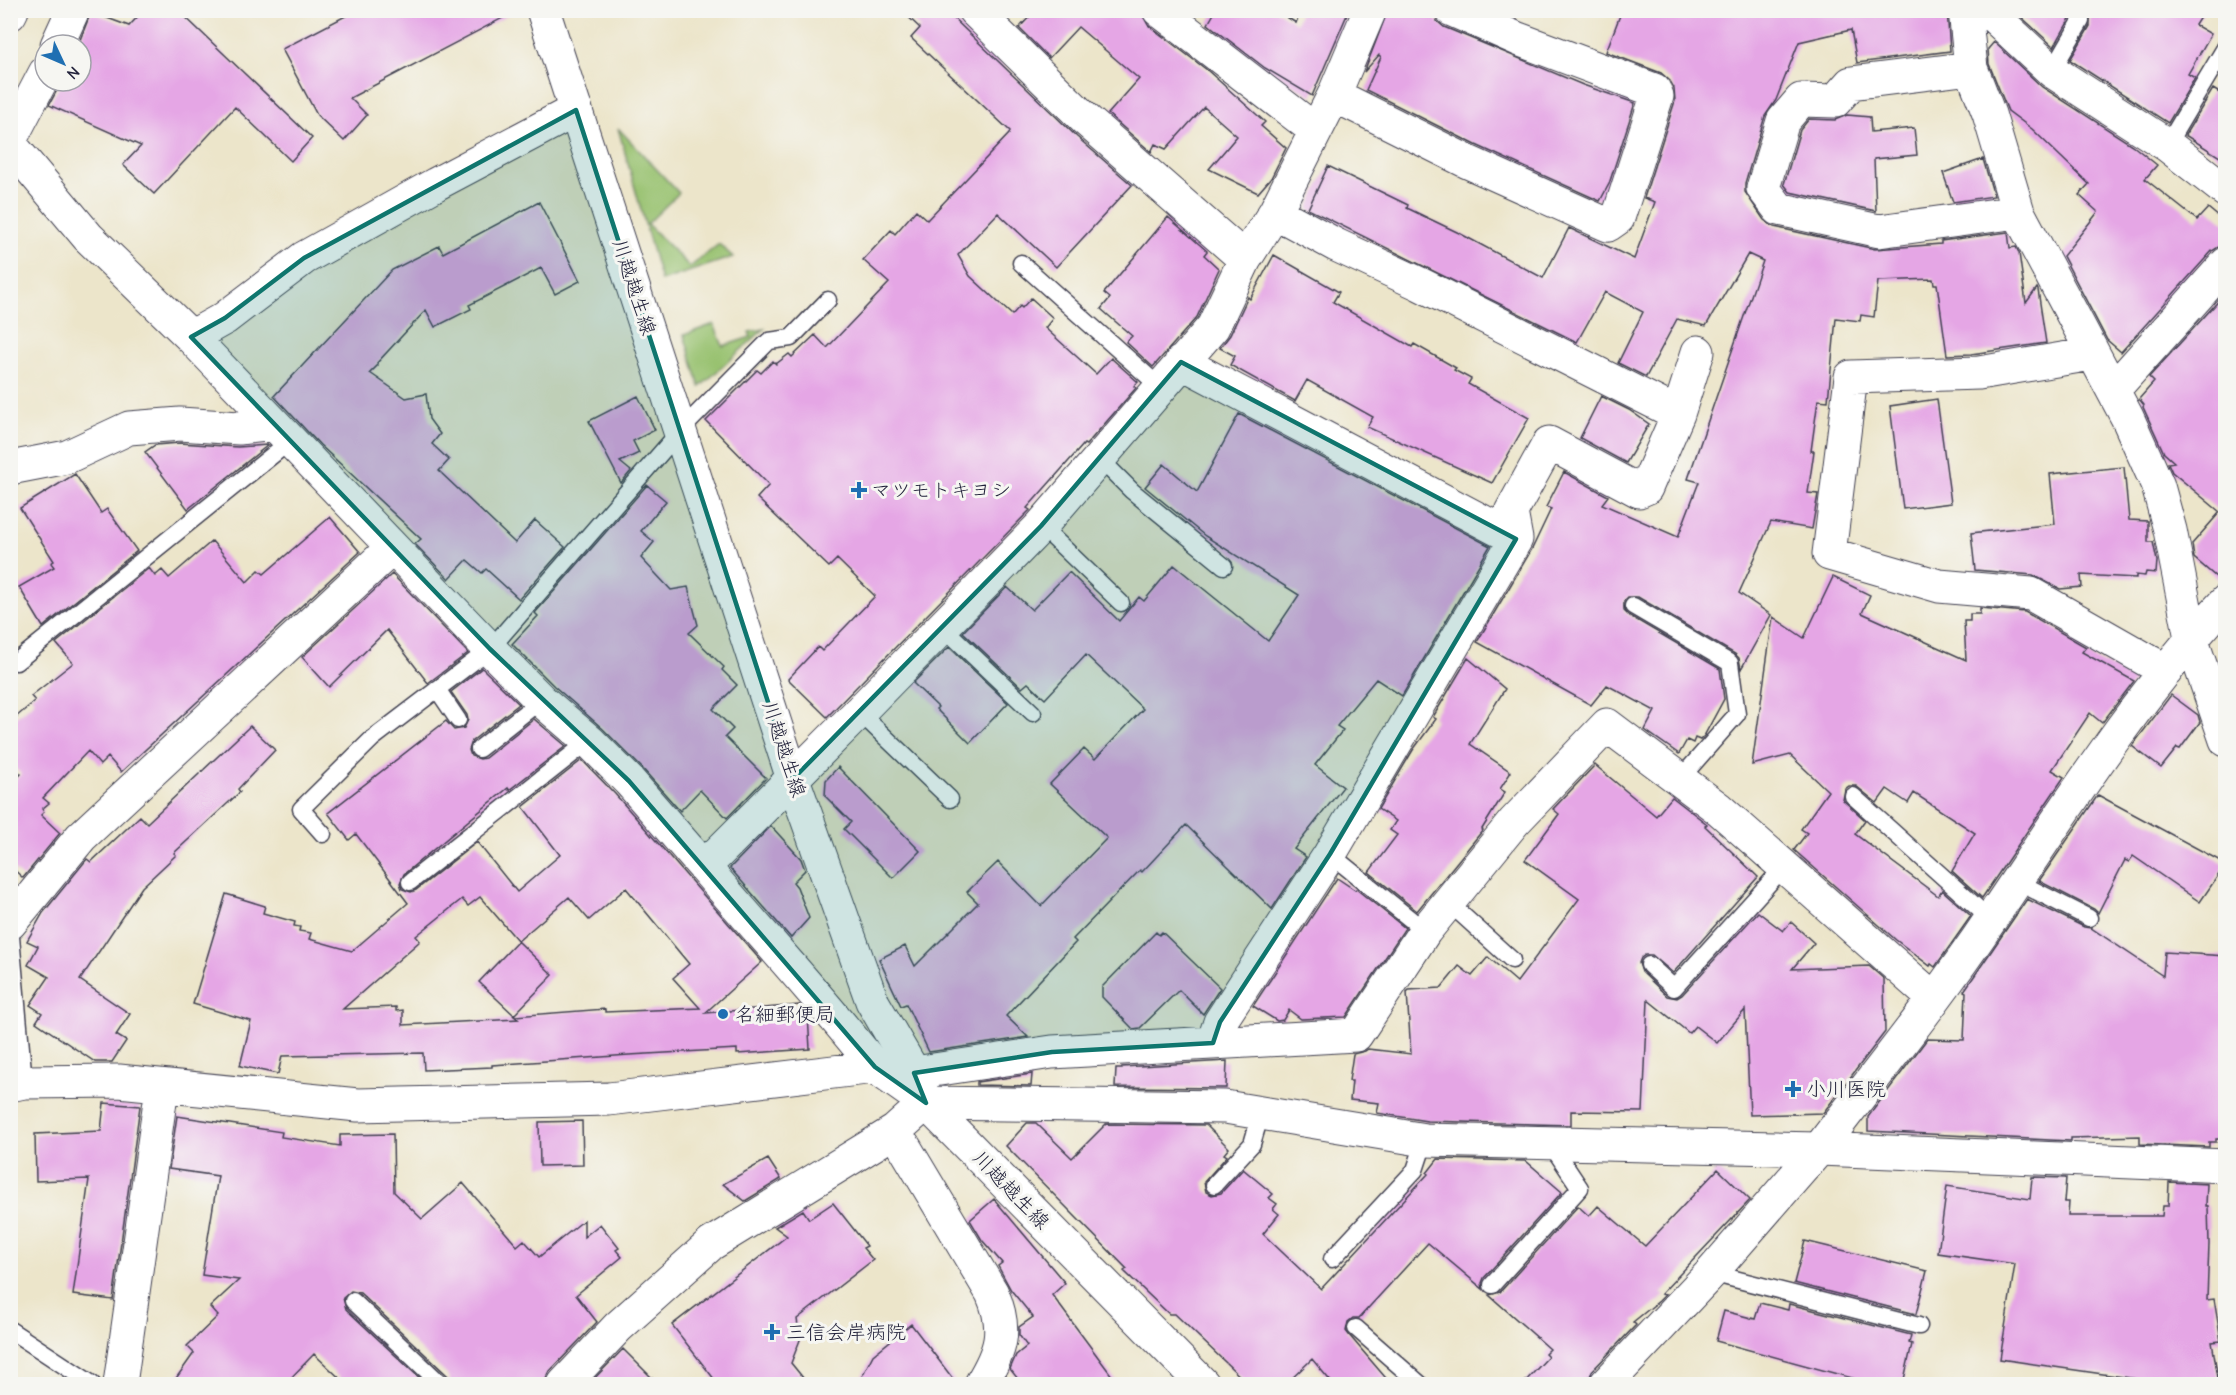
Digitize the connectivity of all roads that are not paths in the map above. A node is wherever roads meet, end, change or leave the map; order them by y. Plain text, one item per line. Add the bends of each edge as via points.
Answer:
1 (73, 10) edge
2 (543, 10) edge
3 (974, 10) edge
4 (1159, 10) edge
5 (1370, 10) edge
6 (1452, 10) edge
7 (1977, 11) edge
8 (2081, 21) dead end
9 (62, 33) edge
10 (2226, 46) edge
11 (1971, 68) junction
12 (2052, 71) junction
13 (35, 93) edge
14 (1334, 95) junction
15 (576, 110) junction
16 (1316, 130) junction
17 (10, 142) edge
18 (2167, 145) junction
19 (2226, 191) edge
20 (1275, 212) junction
21 (2018, 212) junction
22 (1245, 259) junction
23 (1022, 264) dead end
24 (2226, 264) edge
25 (828, 300) dead end
26 (191, 336) junction
27 (1698, 352) dead end
28 (2092, 354) junction
29 (1181, 362) junction
30 (1160, 387) junction
31 (2113, 390) junction
32 (1678, 414) junction
33 (680, 431) junction
34 (282, 432) junction
35 (1100, 459) junction
36 (10, 468) edge
37 (1041, 526) junction
38 (1516, 539) junction
39 (392, 548) junction
40 (1224, 566) dead end
41 (2226, 601) edge
42 (1121, 603) dead end
43 (1633, 606) dead end
44 (943, 627) junction
45 (2191, 638) junction
46 (490, 649) junction
47 (10, 660) edge
48 (2166, 671) junction
49 (437, 689) junction
50 (541, 700) junction
51 (859, 712) junction
52 (1034, 713) dead end
53 (458, 720) dead end
54 (2226, 740) edge
55 (589, 741) junction
56 (479, 749) dead end
57 (793, 779) junction
58 (1680, 780) junction
59 (1853, 796) dead end
60 (950, 799) dead end
61 (323, 834) dead end
62 (1330, 854) junction
63 (704, 867) junction
64 (1784, 867) junction
65 (2016, 881) junction
66 (410, 882) dead end
67 (1448, 903) junction
68 (2089, 918) dead end
69 (1990, 920) junction
70 (10, 925) edge
71 (1425, 931) junction
72 (1512, 960) dead end
73 (1649, 964) dead end
74 (1933, 998) junction
75 (1213, 1043) junction
76 (875, 1066) junction
77 (914, 1073) junction
78 (17, 1084) edge
79 (162, 1087) junction
80 (926, 1103) junction
81 (1261, 1113) junction
82 (895, 1131) junction
83 (1425, 1140) junction
84 (1550, 1143) junction
85 (1820, 1149) junction
86 (2226, 1166) edge
87 (1214, 1185) dead end
88 (1332, 1259) dead end
89 (1711, 1273) junction
90 (1492, 1285) dead end
91 (353, 1301) dead end
92 (1919, 1326) dead end
93 (1356, 1328) dead end
94 (10, 1330) edge
95 (92, 1384) edge
96 (120, 1384) edge
97 (441, 1384) edge
98 (564, 1384) edge
99 (981, 1384) edge
100 (1203, 1384) edge
101 (1420, 1384) edge
102 (1606, 1384) edge

1 - 9 street
2 - 15 street, 川越越生線
3 - 22 street via 1084,118
4 - 16 street
5 - 14 street
6 - 14 street via 1654,90 1657,96 1618,218 1608,225 1468,162
7 - 11 street
7 - 12 street
8 - 12 lane
10 - 18 lane
11 - 21 street
11 - 21 street via 1851,83 1835,101 1802,100 1783,121 1763,188 1779,209 1879,231
12 - 18 street
13 - 17 street
14 - 16 street
15 - 26 street via 304,258 225,318
15 - 33 street, 川越越生線
16 - 20 street
17 - 26 street via 88,237
18 - 19 street
20 - 22 street
20 - 32 street
21 - 28 street
22 - 29 street via 1213,327
23 - 30 lane
24 - 31 street
25 - 33 lane via 791,338 769,340
26 - 34 street
27 - 32 street
28 - 31 street
28 - 48 street via 1979,373 1851,377 1829,554 1939,586 2031,594
29 - 30 street
29 - 38 street
30 - 35 street
31 - 45 street via 2158,486
32 - 38 street via 1646,488 1639,491 1549,443 1511,512
33 - 46 lane
33 - 57 street, 川越越生線
34 - 36 street via 180,424 129,428 67,457
34 - 39 street
34 - 47 lane via 16,662
35 - 37 street
35 - 40 lane via 1132,491
37 - 42 lane
37 - 44 street
38 - 62 street
39 - 46 street
39 - 70 street via 81,837
41 - 45 street
43 - 58 lane via 1730,663 1737,714
44 - 51 street
44 - 52 lane
45 - 48 street
45 - 54 street
46 - 49 lane
46 - 50 street
48 - 65 street via 2079,786
49 - 53 lane
49 - 61 lane via 372,739 302,809
50 - 55 street
50 - 56 lane
51 - 57 street
51 - 60 lane
55 - 63 street
55 - 66 lane
57 - 63 street
57 - 77 street, 川越越生線 via 872,1001
58 - 64 street
58 - 67 street via 1607,725 1514,822
59 - 69 lane
62 - 71 lane
62 - 75 street via 1220,1022
63 - 76 street
64 - 73 lane via 1674,988
64 - 74 street
65 - 68 lane
65 - 69 street
67 - 71 street
67 - 72 lane
69 - 74 street
70 - 78 lane
71 - 75 street via 1356,1035
74 - 85 street
75 - 77 street via 1052,1052
76 - 79 street via 609,1099 358,1105
76 - 80 street
77 - 80 street, 川越越生線
78 - 79 street via 120,1081
79 - 96 street
80 - 81 street via 1225,1107
80 - 82 street
80 - 100 street, 川越越生線
81 - 83 street
81 - 87 lane via 1252,1144
82 - 98 street via 711,1244 618,1327
82 - 99 street via 1000,1312 999,1347
83 - 84 street
83 - 88 lane via 1415,1170
84 - 85 street
84 - 90 lane via 1581,1188
85 - 86 street
85 - 89 street
89 - 92 lane
89 - 102 street
91 - 97 lane
93 - 101 lane
94 - 95 lane

